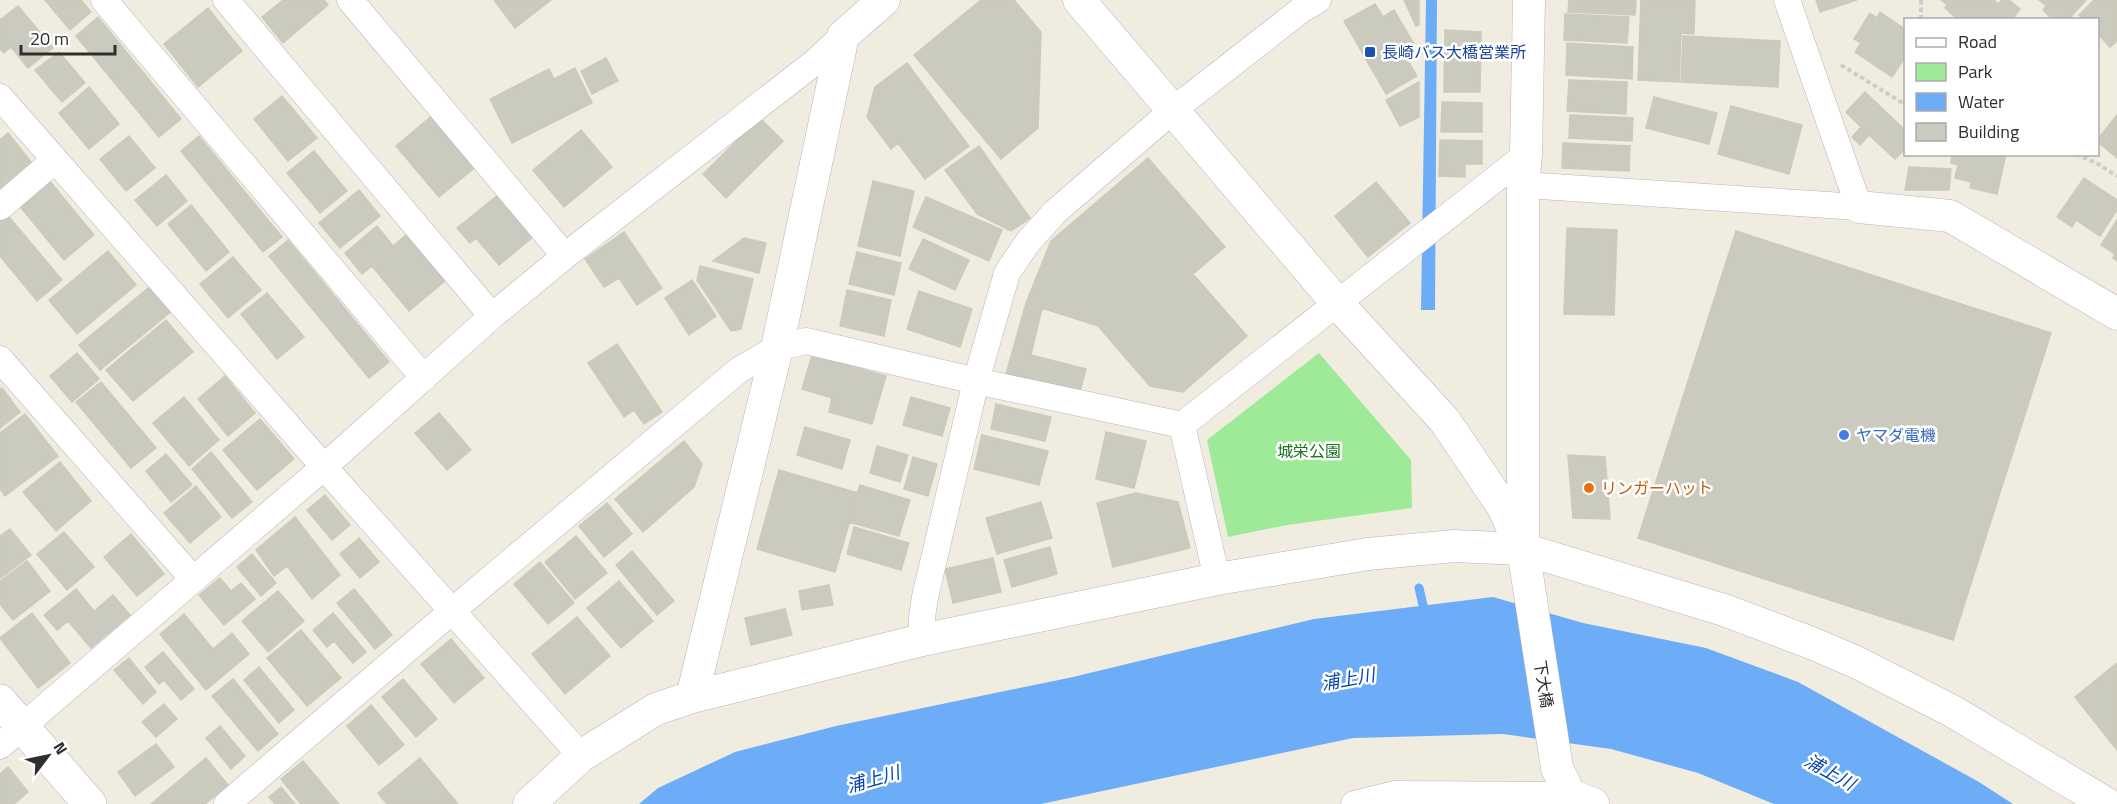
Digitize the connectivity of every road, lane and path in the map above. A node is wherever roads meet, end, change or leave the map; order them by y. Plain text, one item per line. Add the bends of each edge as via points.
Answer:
1 (104, 0) edge
2 (226, 0) edge
3 (350, 0) edge
4 (884, 0) edge
5 (1079, 0) edge
6 (1318, 0) edge
7 (1529, 0) edge
8 (1787, 0) edge
9 (1921, 0) edge
10 (1922, 18) edge
11 (843, 36) junction
12 (1799, 39) junction
13 (0, 97) edge
14 (1904, 104) edge
15 (1173, 110) junction
16 (1526, 155) junction
17 (2080, 156) edge
18 (55, 160) junction
19 (2117, 176) edge
20 (1522, 185) junction
21 (0, 207) edge
22 (1859, 207) junction
23 (566, 256) junction
24 (1338, 304) junction
25 (2117, 314) edge
26 (492, 316) junction
27 (777, 348) junction
28 (0, 359) edge
29 (424, 378) junction
30 (976, 381) junction
31 (1182, 425) junction
32 (324, 467) junction
33 (1522, 549) junction
34 (193, 579) junction
35 (1217, 579) junction
36 (452, 611) junction
37 (922, 640) junction
38 (692, 697) junction
39 (0, 701) edge
40 (11, 736) edge
41 (581, 756) junction
42 (1573, 789) edge
43 (90, 804) edge
44 (227, 804) edge
45 (530, 804) edge
46 (1354, 804) edge
47 (2106, 804) edge

1 - 29 street
2 - 26 street
3 - 23 street
4 - 11 street
5 - 15 street
6 - 15 street
7 - 16 street
8 - 12 street
9 - 10 path
11 - 23 street
11 - 27 street
12 - 14 path
12 - 22 street
13 - 18 street
15 - 24 street
15 - 30 street via 1055,212 1028,242 1007,273
16 - 20 street
16 - 24 street
17 - 19 path
18 - 21 street
18 - 32 street
20 - 22 street
20 - 33 street
22 - 25 street via 1950,216
23 - 26 street
24 - 31 street
24 - 33 street via 1445,421 1503,507
26 - 29 street
27 - 30 street via 806,341
27 - 36 street via 739,370
27 - 38 street
28 - 34 street
29 - 32 street
30 - 31 street
30 - 37 street via 925,597
31 - 35 street
32 - 34 street
32 - 36 street
33 - 35 street via 1454,546 1368,554
33 - 42 street, 下大橋
33 - 47 street via 1724,610 1847,658 1952,711
34 - 40 street
35 - 37 street
36 - 41 street
36 - 44 street
37 - 38 street
38 - 41 street via 656,709
39 - 40 main road
40 - 43 main road
41 - 45 street
42 - 46 street via 1394,794

